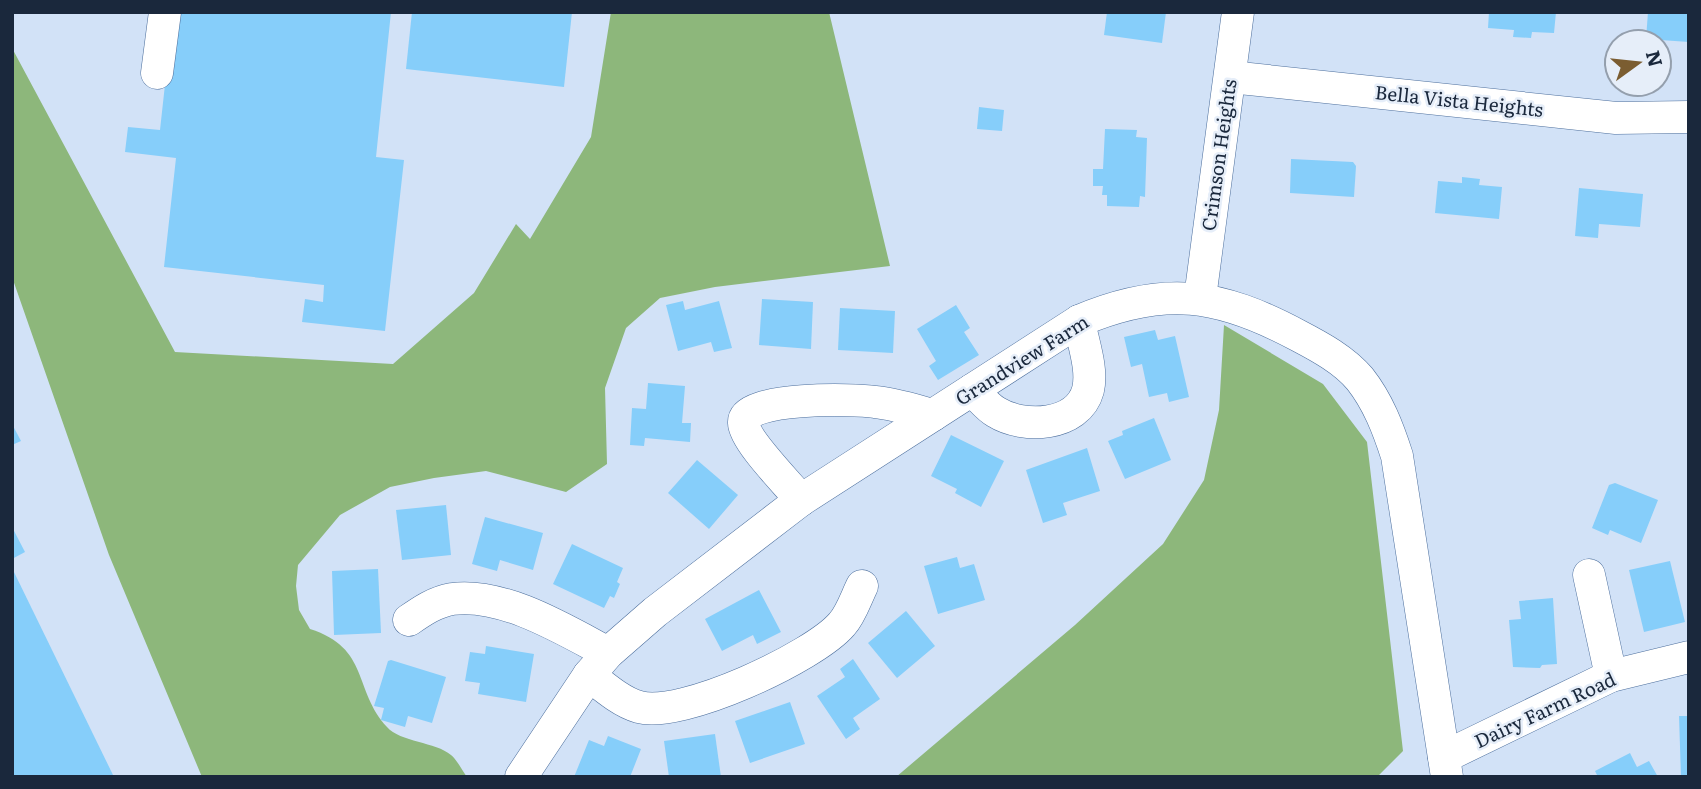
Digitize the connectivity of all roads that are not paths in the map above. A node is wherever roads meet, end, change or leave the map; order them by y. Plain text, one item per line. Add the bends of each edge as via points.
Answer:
1 (165, 12) edge
2 (1238, 12) edge
3 (157, 74) dead end
4 (1230, 77) junction
5 (1689, 117) edge
6 (1200, 298) junction
7 (1079, 321) junction
8 (972, 390) junction
9 (933, 415) junction
10 (801, 500) junction
11 (1589, 575) dead end
12 (862, 586) dead end
13 (409, 620) dead end
14 (1689, 657) edge
15 (599, 664) junction
16 (1611, 676) junction
17 (1445, 767) edge
18 (521, 777) edge

1 - 3 street
2 - 4 street, Crimson Heights
4 - 5 street, Bella Vista Heights via 1616,118
4 - 6 street, Crimson Heights
6 - 7 street, Grandview Farm via 1150,299 1112,307
6 - 17 street, Grandview Farm via 1279,325 1326,350 1359,378 1385,419 1397,456
7 - 8 street, Grandview Farm
7 - 8 street via 1088,388 1079,407 1067,416 1013,420 995,412
8 - 9 street, Grandview Farm
9 - 10 street, Grandview Farm
9 - 10 street via 876,402 835,400 752,410 743,424
10 - 15 street, Grandview Farm via 655,612
11 - 16 street
12 - 15 street via 842,624 815,645 759,678 684,704 637,707 606,688
13 - 15 street via 430,606 473,599 526,612 558,626
14 - 16 street, Dairy Farm Road
15 - 18 street, Grandview Farm
16 - 17 street, Dairy Farm Road

